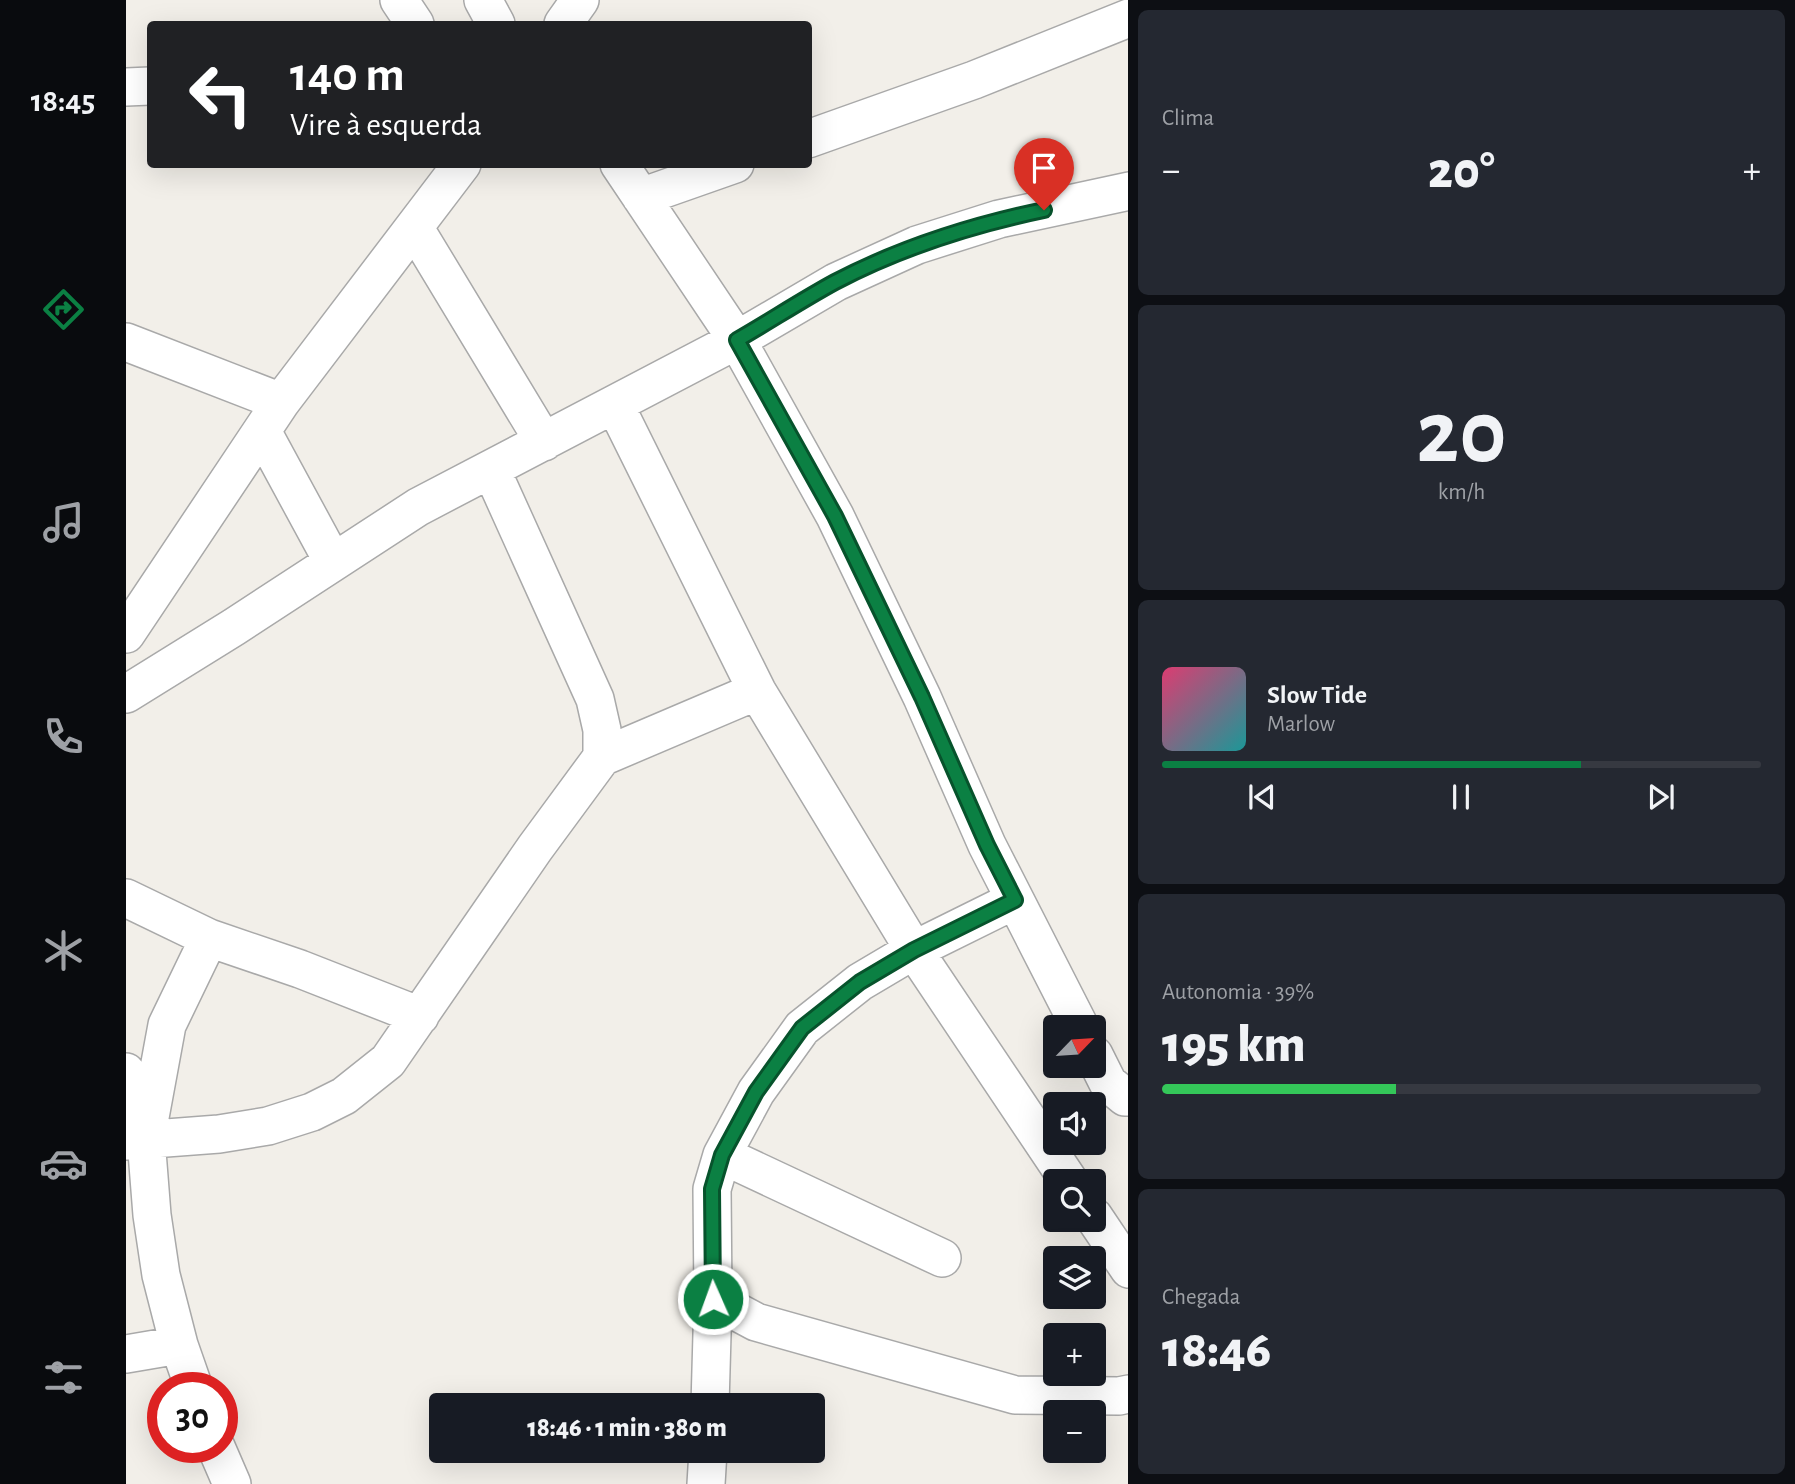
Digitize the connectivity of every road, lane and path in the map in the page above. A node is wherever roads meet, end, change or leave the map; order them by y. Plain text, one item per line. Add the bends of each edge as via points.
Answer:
1 (399, 0) edge
2 (483, 0) edge
3 (580, 0) edge
4 (1128, 18) edge
5 (413, 21) edge
6 (494, 21) edge
7 (565, 21) edge
8 (147, 86) edge
9 (126, 87) edge
10 (812, 138) edge
11 (459, 168) edge
12 (622, 168) edge
13 (724, 168) edge
14 (1128, 191) edge
15 (641, 197) junction
16 (414, 227) junction
17 (737, 340) junction
18 (126, 342) edge
19 (615, 405) junction
20 (272, 417) junction
21 (544, 442) junction
22 (491, 470) junction
23 (333, 562) junction
24 (126, 634) edge
25 (757, 691) junction
26 (126, 694) edge
27 (602, 757) junction
28 (126, 898) edge
29 (1015, 900) junction
30 (209, 938) junction
31 (914, 950) junction
32 (1074, 1015) edge
33 (420, 1016) junction
34 (126, 1072) edge
35 (1106, 1078) edge
36 (1128, 1097) edge
37 (133, 1140) edge
38 (722, 1155) junction
39 (1061, 1169) edge
40 (1104, 1232) edge
41 (942, 1258) dead end
42 (1128, 1269) edge
43 (713, 1299) junction
44 (756, 1322) junction
45 (712, 1343) junction
46 (179, 1345) junction
47 (126, 1354) edge
48 (188, 1372) edge
49 (710, 1393) edge
50 (1128, 1394) edge
51 (223, 1463) edge
52 (707, 1463) edge
53 (232, 1484) edge
54 (706, 1484) edge

1 - 5 street
2 - 6 street
3 - 7 street
4 - 10 street
8 - 9 street
11 - 16 street
12 - 15 street
13 - 15 street
14 - 17 street via 999,219 917,245 836,282
15 - 17 street
16 - 20 street
16 - 21 street
17 - 19 street
17 - 29 street via 835,516
18 - 20 street
19 - 21 street
19 - 25 street
20 - 23 street
20 - 24 street
21 - 22 street
22 - 23 street via 418,507
22 - 27 street via 595,699
23 - 26 street
25 - 27 street
25 - 31 street
27 - 33 street
28 - 30 street
29 - 31 street
29 - 32 street
30 - 33 street
30 - 37 street via 167,1025
31 - 38 street via 860,982 802,1028 756,1092
31 - 39 street
33 - 37 street via 388,1060 344,1096 312,1112 219,1134
34 - 37 street
35 - 36 street
37 - 46 street
38 - 41 street
38 - 43 street via 712,1189
40 - 42 street
43 - 44 street
43 - 45 street
44 - 45 street
44 - 50 street via 1015,1395
45 - 49 street
46 - 47 street
46 - 48 street
51 - 53 street
52 - 54 street

